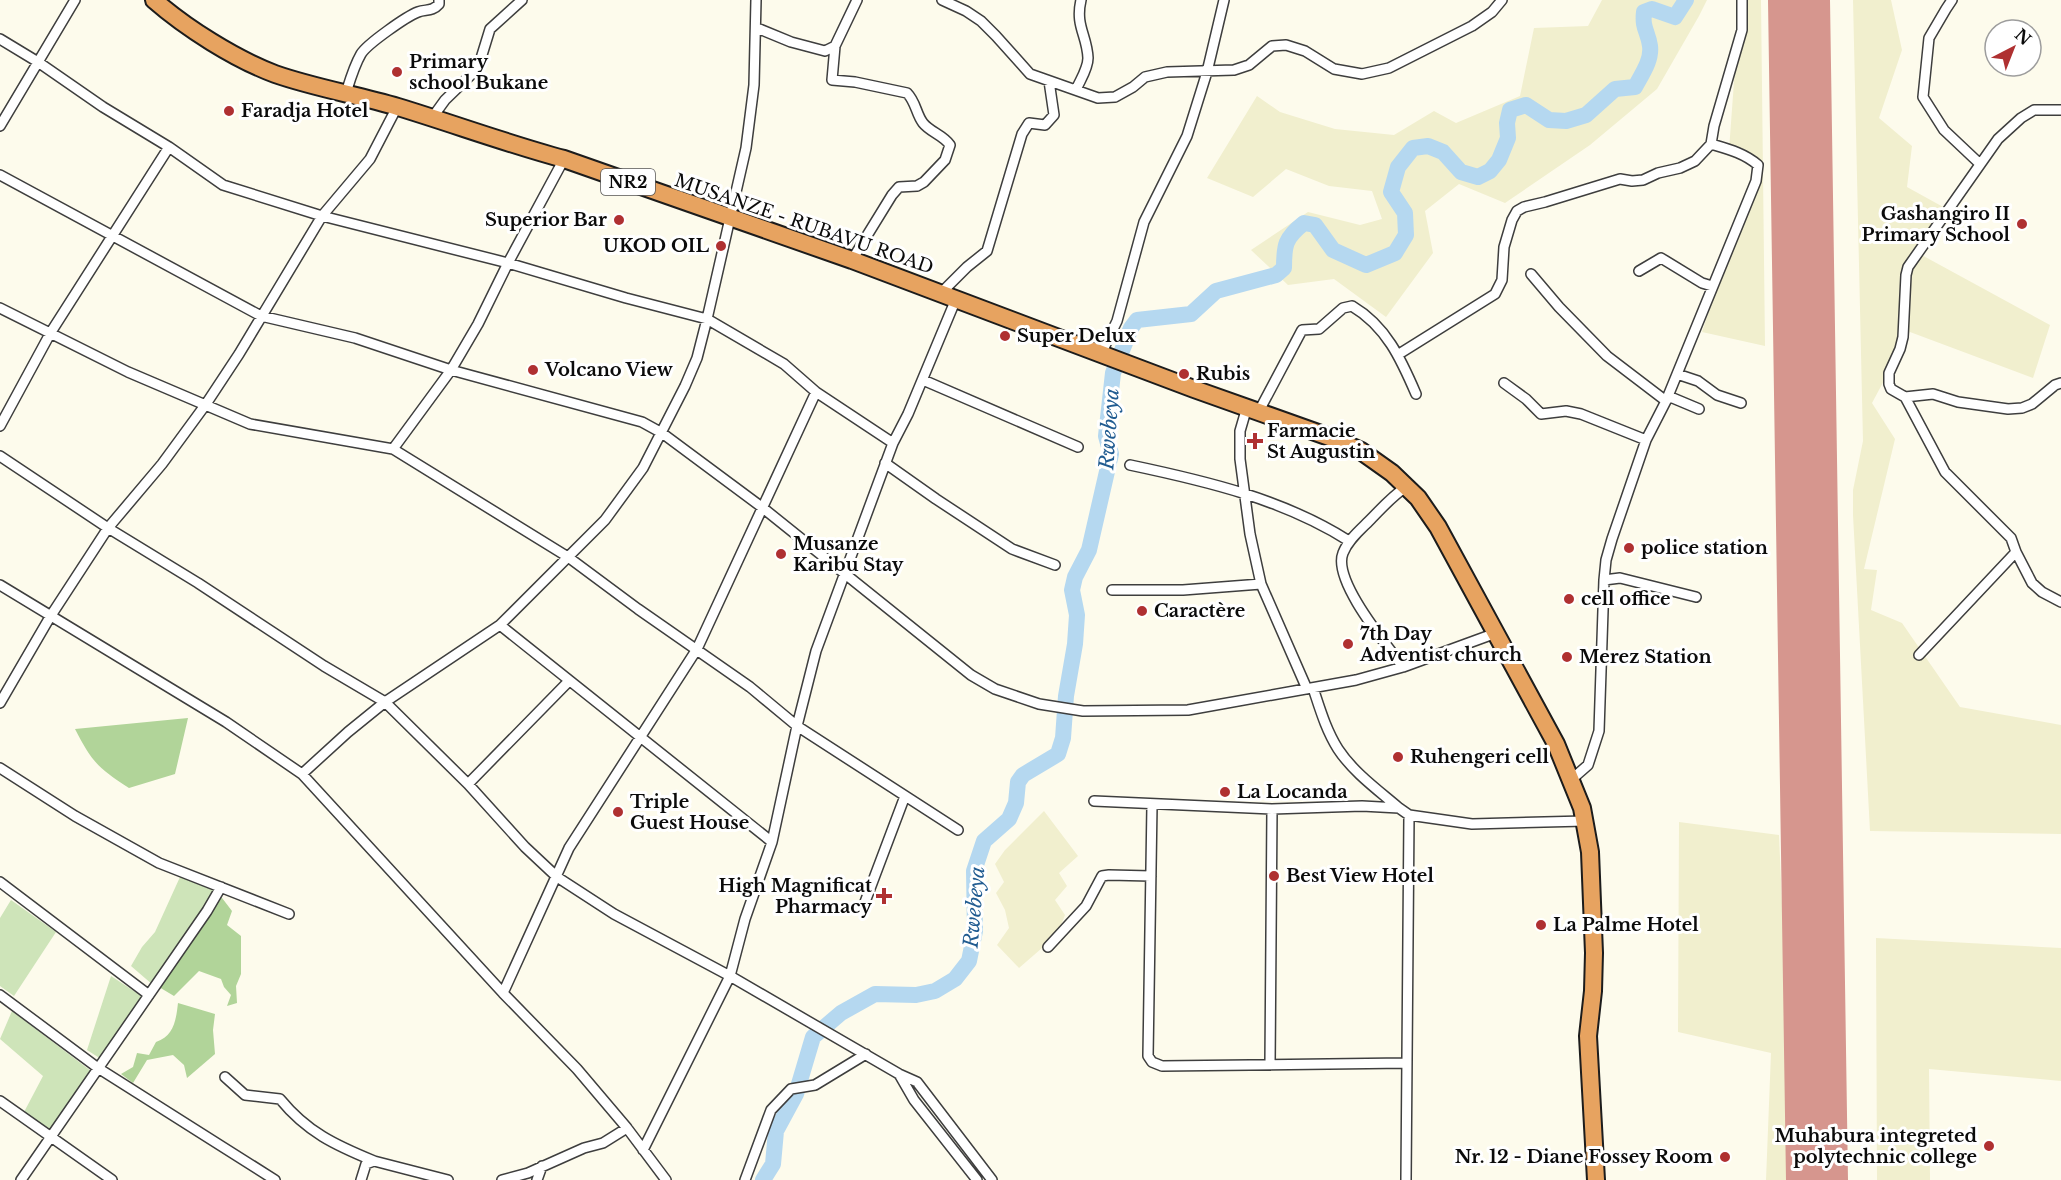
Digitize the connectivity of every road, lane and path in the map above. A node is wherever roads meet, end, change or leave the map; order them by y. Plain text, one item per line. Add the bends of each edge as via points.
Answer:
1 (75, 0) edge
2 (154, 0) edge
3 (439, 0) edge
4 (522, 0) edge
5 (756, 0) edge
6 (857, 0) edge
7 (942, 0) edge
8 (1081, 0) edge
9 (1224, 0) edge
10 (1502, 0) edge
11 (1742, 0) edge
12 (1952, 0) edge
13 (757, 28) junction
14 (0, 39) edge
15 (835, 46) junction
16 (38, 62) junction
17 (1207, 72) junction
18 (1049, 81) junction
19 (1076, 90) junction
20 (346, 93) junction
21 (397, 107) junction
22 (2061, 110) edge
23 (432, 118) junction
24 (0, 126) edge
25 (1711, 144) junction
26 (169, 147) junction
27 (564, 159) junction
28 (1980, 164) junction
29 (0, 175) edge
30 (322, 216) junction
31 (729, 217) junction
32 (114, 236) junction
33 (852, 260) junction
34 (508, 263) junction
35 (1639, 271) dead end
36 (1531, 274) dead end
37 (1712, 286) junction
38 (948, 296) junction
39 (0, 308) edge
40 (261, 316) junction
41 (706, 319) junction
42 (51, 332) junction
43 (1399, 354) junction
44 (1105, 355) junction
45 (451, 370) junction
46 (1677, 374) junction
47 (923, 380) junction
48 (1504, 383) dead end
49 (2061, 383) edge
50 (816, 392) junction
51 (1416, 394) dead end
52 (1905, 397) junction
53 (1667, 398) junction
54 (1741, 403) dead end
55 (206, 404) junction
56 (1253, 409) junction
57 (1699, 410) dead end
58 (0, 426) edge
59 (662, 433) junction
60 (1646, 440) junction
61 (893, 443) junction
62 (1078, 447) dead end
63 (393, 449) junction
64 (0, 456) edge
65 (885, 463) junction
66 (1130, 465) dead end
67 (1406, 487) junction
68 (1246, 494) junction
69 (763, 508) junction
70 (108, 528) junction
71 (1349, 541) junction
72 (2016, 552) junction
73 (568, 557) junction
74 (1055, 566) dead end
75 (844, 574) junction
76 (1604, 580) junction
77 (1261, 584) junction
78 (0, 585) edge
79 (1112, 590) dead end
80 (1696, 597) dead end
81 (2061, 602) edge
82 (50, 617) junction
83 (500, 625) junction
84 (1496, 633) junction
85 (697, 649) junction
86 (1919, 655) dead end
87 (1403, 667) junction
88 (569, 681) junction
89 (1310, 689) junction
90 (385, 702) junction
91 (0, 703) edge
92 (797, 726) junction
93 (640, 738) junction
94 (0, 768) edge
95 (302, 774) junction
96 (1572, 780) junction
97 (468, 784) junction
98 (905, 796) junction
99 (1094, 801) dead end
100 (1152, 804) junction
101 (1399, 808) junction
102 (1272, 809) junction
103 (1409, 815) junction
104 (1585, 821) junction
105 (958, 830) dead end
106 (772, 842) junction
107 (1151, 876) junction
108 (557, 877) junction
109 (0, 882) edge
110 (221, 887) junction
111 (865, 902) dead end
112 (288, 914) dead end
113 (1048, 947) dead end
114 (730, 976) junction
115 (503, 993) junction
116 (0, 994) edge
117 (149, 995) junction
118 (866, 1054) junction
119 (1406, 1063) junction
120 (1270, 1065) junction
121 (98, 1068) junction
122 (899, 1074) junction
123 (225, 1077) dead end
124 (0, 1101) edge
125 (627, 1128) junction
126 (51, 1138) junction
127 (644, 1150) junction
128 (374, 1161) junction
129 (542, 1166) junction
130 (21, 1180) edge
131 (112, 1180) edge
132 (275, 1180) edge
133 (361, 1180) edge
134 (448, 1180) edge
135 (502, 1180) edge
136 (537, 1180) edge
137 (666, 1180) edge
138 (745, 1180) edge
139 (977, 1180) edge
140 (992, 1180) edge
141 (1406, 1180) edge
142 (1596, 1180) edge

1 - 16 street
2 - 20 highway, MUSANZE - RUBAVU ROAD / NR2 via 238,57 274,74
3 - 20 street via 434,9 418,12 368,46 352,72
4 - 23 street via 490,29 478,68
5 - 13 street
6 - 15 street
7 - 18 street via 981,21 1030,74
8 - 19 street via 1078,17 1088,57
9 - 17 street
10 - 17 street via 1473,26 1389,68 1362,74 1335,69 1286,45 1272,46 1249,65
11 - 25 street via 1742,30
12 - 28 street via 1929,38 1923,97 1944,130
13 - 15 street via 825,51
13 - 31 street via 746,148
14 - 16 street
15 - 33 street via 832,80 907,93 923,123 950,145 945,160 924,182 899,187 892,195
16 - 24 street
16 - 26 street
17 - 19 street via 1167,72 1145,77 1115,97 1098,98
17 - 44 street via 1186,136 1144,222
18 - 19 street
18 - 38 street via 1054,115 1045,124 1029,123 1022,134 987,251 966,267
20 - 21 highway, MUSANZE - RUBAVU ROAD / NR2
21 - 23 highway, MUSANZE - RUBAVU ROAD / NR2
21 - 30 street via 370,159
22 - 28 street via 2034,110 2021,118
23 - 27 highway, MUSANZE - RUBAVU ROAD / NR2
25 - 37 street via 1735,151 1758,165 1756,181
25 - 43 street via 1695,161 1680,168 1643,180 1620,179 1517,211 1504,247 1502,280 1495,294
26 - 30 street via 223,185
26 - 32 street
27 - 31 highway, MUSANZE - RUBAVU ROAD / NR2
27 - 34 street
28 - 52 street via 1908,267 1903,337 1889,373 1891,389
29 - 32 street
30 - 34 street
30 - 40 street
31 - 33 highway, MUSANZE - RUBAVU ROAD / NR2
31 - 41 street
32 - 40 street
32 - 42 street
33 - 38 highway, MUSANZE - RUBAVU ROAD / NR2
34 - 41 street
34 - 45 street
35 - 37 street via 1661,258
36 - 53 street via 1607,356
37 - 46 street
38 - 44 highway, MUSANZE - RUBAVU ROAD / NR2
38 - 47 street
39 - 42 street
40 - 45 street via 355,338
40 - 55 street
41 - 50 street via 784,364
41 - 59 street via 697,358
42 - 55 street via 128,372
42 - 58 street
43 - 51 street
43 - 56 street via 1364,313 1352,306 1343,308 1319,329 1302,330
44 - 56 highway, NR2
45 - 59 street via 642,422
45 - 63 street
46 - 53 street
46 - 54 street
47 - 61 street
47 - 62 street
48 - 60 street via 1541,414 1581,414
49 - 52 street via 2022,408 1958,402 1933,394
50 - 61 street
50 - 69 street
52 - 72 street via 1945,472 2011,538
53 - 57 street
53 - 60 street
55 - 63 street via 250,424
55 - 70 street
56 - 67 highway, NR2 via 1361,451
56 - 68 street via 1240,431
59 - 69 street
59 - 73 street via 643,468 605,520
60 - 76 street via 1612,539
61 - 65 street
63 - 73 street
64 - 70 street
65 - 74 street via 1012,549
65 - 75 street
66 - 68 street
67 - 71 street
67 - 84 highway, NR2 via 1438,527
68 - 71 street via 1300,513
68 - 77 street
69 - 75 street
69 - 85 street
70 - 82 street
70 - 90 street
71 - 87 street via 1342,554 1343,577 1356,602
72 - 81 street via 2032,583
72 - 86 street
73 - 83 street
73 - 85 street
75 - 89 street via 971,675 995,689 1039,704 1083,711 1188,710
75 - 92 street via 816,651
76 - 80 street via 1620,578
76 - 96 street via 1599,731 1588,765
77 - 79 street
77 - 89 street
78 - 82 street
82 - 91 street
82 - 95 street via 226,722
83 - 88 street
83 - 90 street
84 - 87 street
84 - 96 highway, NR2 via 1557,744
85 - 92 street
85 - 93 street
87 - 89 street
88 - 93 street
88 - 97 street
89 - 101 street via 1349,764
90 - 95 street
90 - 97 street
92 - 98 street
92 - 106 street
93 - 106 street
93 - 108 street via 574,839
94 - 110 street via 159,863
95 - 115 street
96 - 104 highway, NR2
97 - 108 street
98 - 105 street
98 - 111 street
99 - 100 street
100 - 102 street
100 - 107 street
101 - 102 street
101 - 103 street
102 - 120 street
103 - 104 street via 1472,824
103 - 119 street
104 - 142 highway, NR2 via 1594,953 1588,1036
106 - 114 street
107 - 113 street via 1102,876 1086,906
107 - 120 street via 1148,1056 1162,1066
108 - 114 street via 614,914
108 - 115 street
109 - 117 street
110 - 112 street
110 - 117 street
114 - 118 street
114 - 127 street
115 - 125 street via 577,1069
116 - 121 street
117 - 121 street
118 - 122 street
118 - 138 street via 815,1085 790,1089 771,1110
119 - 120 street
119 - 141 street
121 - 126 street
121 - 132 street
122 - 139 street via 907,1090
122 - 140 street via 917,1082
123 - 128 street via 245,1095 280,1099 294,1116 335,1146
124 - 126 street
125 - 127 street
125 - 129 street via 603,1143
126 - 130 street
126 - 131 street
127 - 137 street
128 - 133 street via 366,1164
128 - 134 street
129 - 135 street
129 - 136 street

